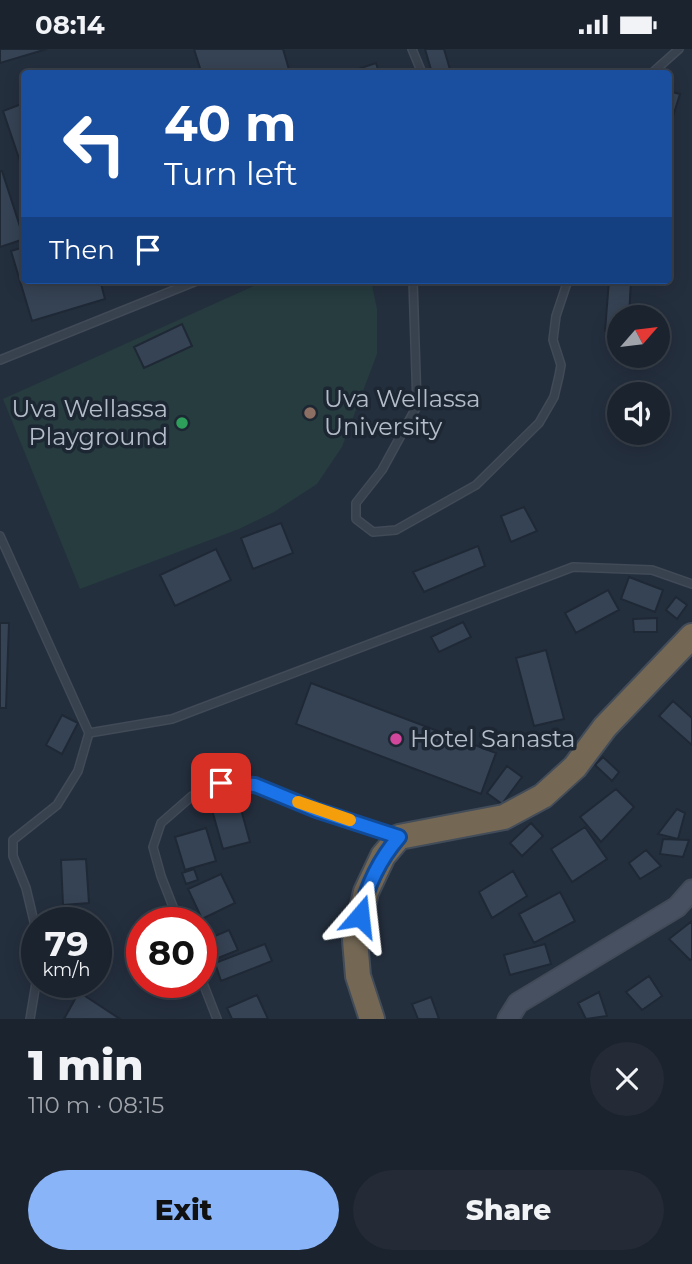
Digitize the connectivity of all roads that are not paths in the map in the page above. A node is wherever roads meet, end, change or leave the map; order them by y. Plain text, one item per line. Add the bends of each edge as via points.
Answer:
1 (412, 49) edge
2 (678, 49) edge
3 (421, 70) edge
4 (655, 70) edge
5 (189, 284) edge
6 (413, 284) edge
7 (567, 284) edge
8 (0, 360) edge
9 (0, 536) edge
10 (692, 585) edge
11 (692, 636) edge
12 (89, 733) junction
13 (399, 837) junction
14 (692, 890) edge
15 (31, 907) edge
16 (173, 907) edge
17 (34, 998) edge
18 (209, 998) edge
19 (30, 1019) edge
20 (217, 1019) edge
21 (372, 1019) edge
22 (508, 1019) edge

1 - 3 lane
2 - 4 lane
5 - 8 lane
6 - 7 lane via 416,406 382,470 356,503 356,519 373,532 396,530 477,485 539,423 554,397 559,376 561,365 553,339
9 - 12 lane
10 - 12 lane via 652,570 573,567 172,719
11 - 13 highway via 605,727 575,767 543,796 504,817
12 - 15 lane via 78,771 58,805 13,840 13,856
13 - 16 lane via 255,785 221,783 192,796 161,823 153,847
13 - 21 highway via 383,856 366,892 355,940 358,977
14 - 22 street via 677,907 518,1003
17 - 19 lane
18 - 20 lane

